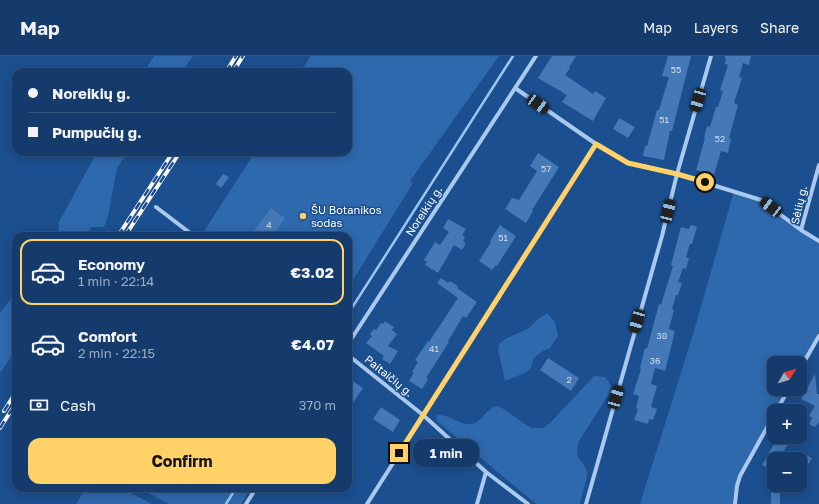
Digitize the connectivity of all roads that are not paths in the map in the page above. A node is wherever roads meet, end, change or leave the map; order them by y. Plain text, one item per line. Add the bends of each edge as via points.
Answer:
1 (536, 56) edge
2 (711, 56) edge
3 (515, 88) junction
4 (596, 144) junction
5 (819, 165) edge
6 (677, 174) junction
7 (156, 207) dead end
8 (801, 230) junction
9 (189, 232) edge
10 (819, 241) edge
11 (819, 336) edge
12 (352, 338) edge
13 (807, 357) edge
14 (352, 358) edge
15 (423, 415) junction
16 (767, 428) edge
17 (486, 472) junction
18 (254, 492) edge
19 (246, 504) edge
20 (366, 504) edge
21 (477, 504) edge
22 (528, 504) edge
23 (586, 504) edge
24 (735, 504) edge

1 - 3 street, Noreikių g.
2 - 6 street
3 - 4 street
3 - 12 street, Noreikių g.
4 - 6 street via 628,163
4 - 15 street
5 - 8 street, Sėlių g.
6 - 8 street via 761,200
6 - 23 street via 662,236
7 - 9 street
8 - 10 street, Sėlių g.
11 - 13 street
14 - 15 street, Paitaičių g.
15 - 17 street, Paitaičių g.
15 - 20 street
16 - 24 street via 740,476
17 - 21 street
17 - 22 street, Paitaičių g.
18 - 19 street

